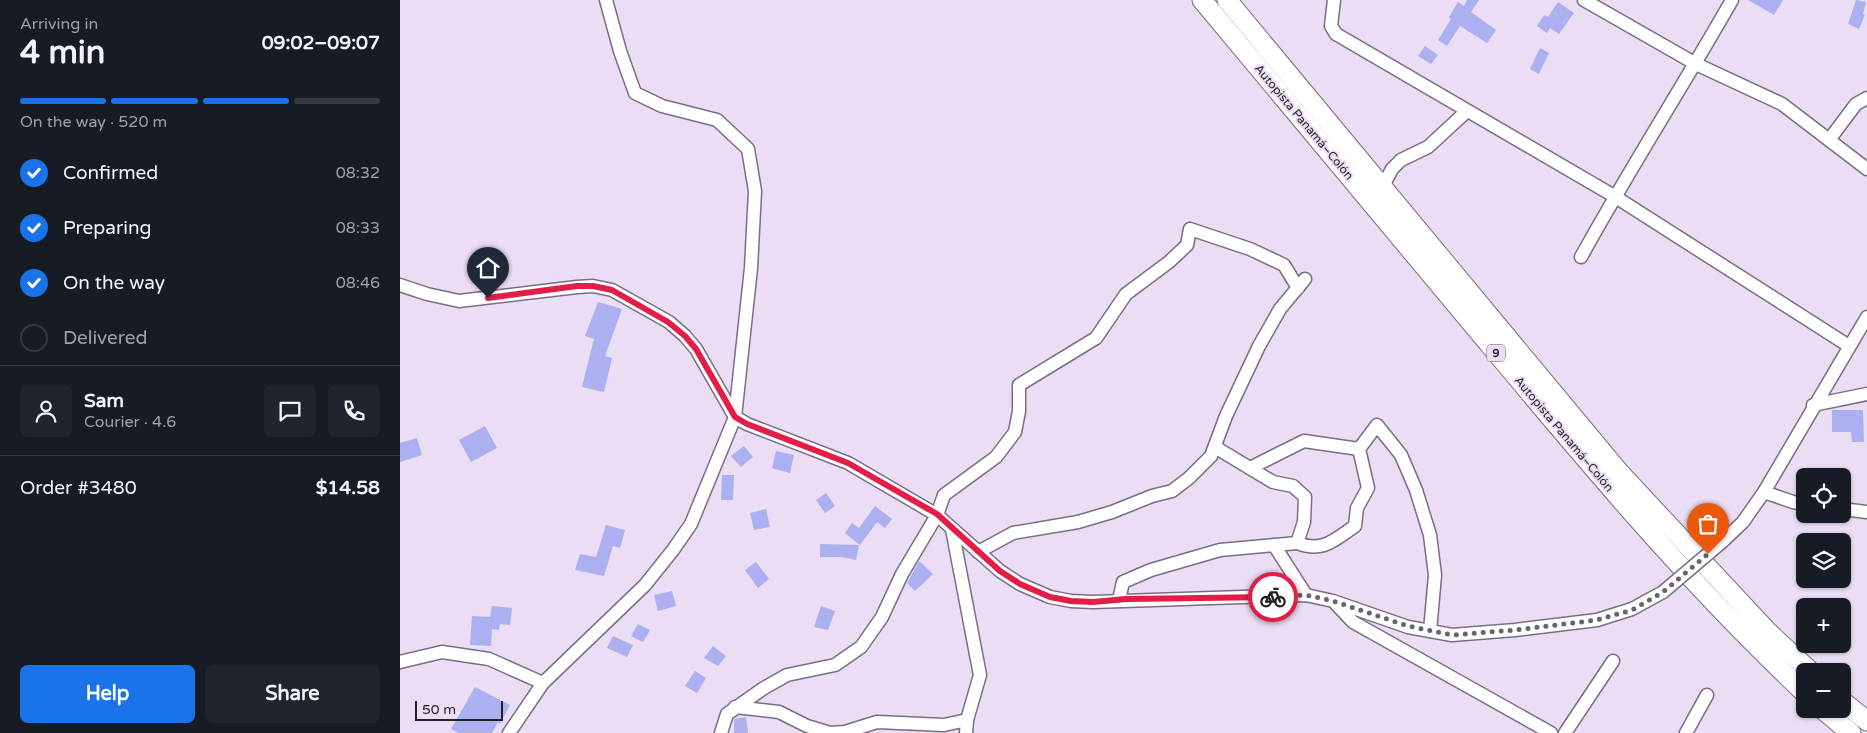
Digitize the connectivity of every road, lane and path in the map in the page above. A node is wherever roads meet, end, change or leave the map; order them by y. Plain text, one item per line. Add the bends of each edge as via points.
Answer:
1 (606, 0) edge
2 (1202, 0) edge
3 (1227, 0) edge
4 (1334, 0) edge
5 (1584, 0) edge
6 (1732, 0) edge
7 (1696, 64) junction
8 (1867, 98) edge
9 (1467, 111) junction
10 (1829, 140) junction
11 (1867, 169) edge
12 (1382, 188) junction
13 (1614, 196) junction
14 (1581, 257) dead end
15 (400, 285) edge
16 (1867, 317) edge
17 (1849, 346) junction
18 (1867, 394) edge
19 (1813, 405) junction
20 (735, 417) junction
21 (1215, 447) junction
22 (1359, 449) junction
23 (1250, 468) junction
24 (1764, 492) junction
25 (1796, 502) edge
26 (1851, 510) edge
27 (1867, 512) edge
28 (937, 514) junction
29 (952, 529) junction
30 (1297, 543) junction
31 (1274, 545) junction
32 (978, 552) junction
33 (1306, 595) junction
34 (1119, 600) junction
35 (1333, 601) junction
36 (1430, 631) junction
37 (1613, 660) dead end
38 (400, 662) edge
39 (1801, 663) edge
40 (543, 684) junction
41 (1796, 685) edge
42 (1707, 695) dead end
43 (735, 707) junction
44 (1851, 708) edge
45 (1833, 718) edge
46 (967, 720) junction
47 (1867, 721) edge
48 (509, 733) edge
49 (721, 733) edge
50 (966, 733) edge
51 (1551, 733) edge
52 (1565, 733) edge
53 (1686, 733) edge
54 (1851, 733) edge

1 - 20 street via 635,93 662,106 716,120 748,149 755,191 751,268
2 - 41 highway, Autopista Panamá–Colón / 9 via 1606,484 1698,587
3 - 12 highway, Autopista Panamá–Colón / 9
4 - 9 street via 1331,26 1336,34
5 - 7 street
6 - 7 street
7 - 10 street via 1776,100
7 - 13 street
8 - 10 street via 1856,104
9 - 12 street via 1428,147 1401,160
9 - 13 street
10 - 11 street
12 - 39 highway, Autopista Panamá–Colón / 9 via 1619,472 1768,632
13 - 14 street
13 - 17 street
15 - 20 street via 459,301 577,286 612,290 668,322 685,336 696,349
16 - 17 street
17 - 19 street
18 - 19 street
19 - 24 street
20 - 28 street via 848,463
20 - 40 street via 691,524 673,550 645,585
21 - 23 street
21 - 28 street via 1259,346 1280,309 1302,284 1284,265 1250,249 1190,229 1187,245 1126,294 1096,338 1020,386 1015,432 996,457 944,494
21 - 32 street via 1211,456 1172,491 1078,522 1013,533
22 - 23 street via 1304,441
22 - 30 street via 1368,488 1357,508 1355,526 1329,543 1311,548
22 - 36 street via 1377,425 1400,455 1416,490 1430,535 1435,575
23 - 30 street via 1273,482 1293,486 1305,497 1304,522
24 - 25 street
24 - 36 street, bridge via 1743,522 1723,541 1663,592 1632,610 1597,620 1515,630 1452,635
26 - 27 street
28 - 29 street
28 - 43 street via 902,574 882,617 861,647 835,665 787,675
29 - 32 street
29 - 46 street via 980,675
30 - 31 street
31 - 33 street
31 - 34 street via 1220,550 1152,570 1122,582
32 - 34 street via 1020,584 1050,597 1093,602
33 - 34 street
33 - 35 street
35 - 36 street
35 - 51 street via 1353,622
37 - 52 street
38 - 40 street via 442,652 489,659
40 - 48 street
42 - 53 street
43 - 46 street via 779,712 807,726 830,732 845,732 877,722 944,724
43 - 49 street via 727,714
44 - 47 highway
45 - 54 highway
46 - 50 street

